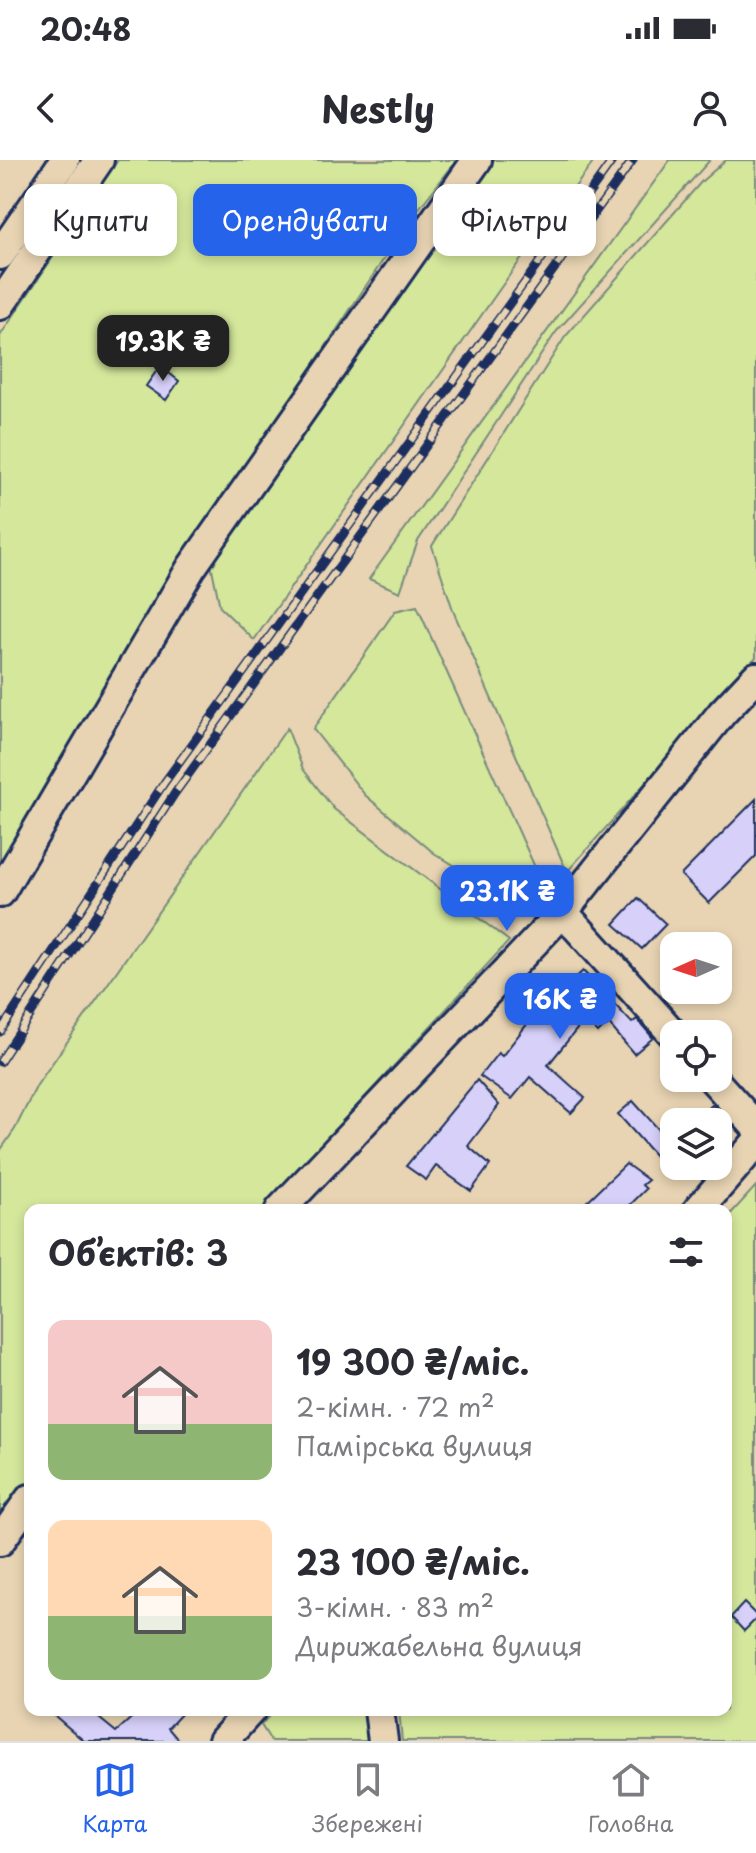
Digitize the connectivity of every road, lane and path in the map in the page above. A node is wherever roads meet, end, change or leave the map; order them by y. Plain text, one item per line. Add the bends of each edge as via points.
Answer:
1 (65, 160) edge
2 (99, 160) edge
3 (477, 160) edge
4 (1, 253) edge
5 (0, 305) edge
6 (756, 677) edge
7 (0, 893) edge
8 (563, 912) junction
9 (660, 1020) edge
10 (725, 1092) edge
11 (756, 1127) edge
12 (756, 1143) edge
13 (286, 1204) edge
14 (703, 1204) edge
15 (24, 1507) edge
16 (0, 1541) edge
17 (380, 1716) edge
18 (383, 1741) edge

1 - 4 street
2 - 5 street
3 - 7 street via 191,568
6 - 8 street
8 - 9 street
8 - 13 street
10 - 11 street
12 - 14 street
15 - 16 street
17 - 18 street

